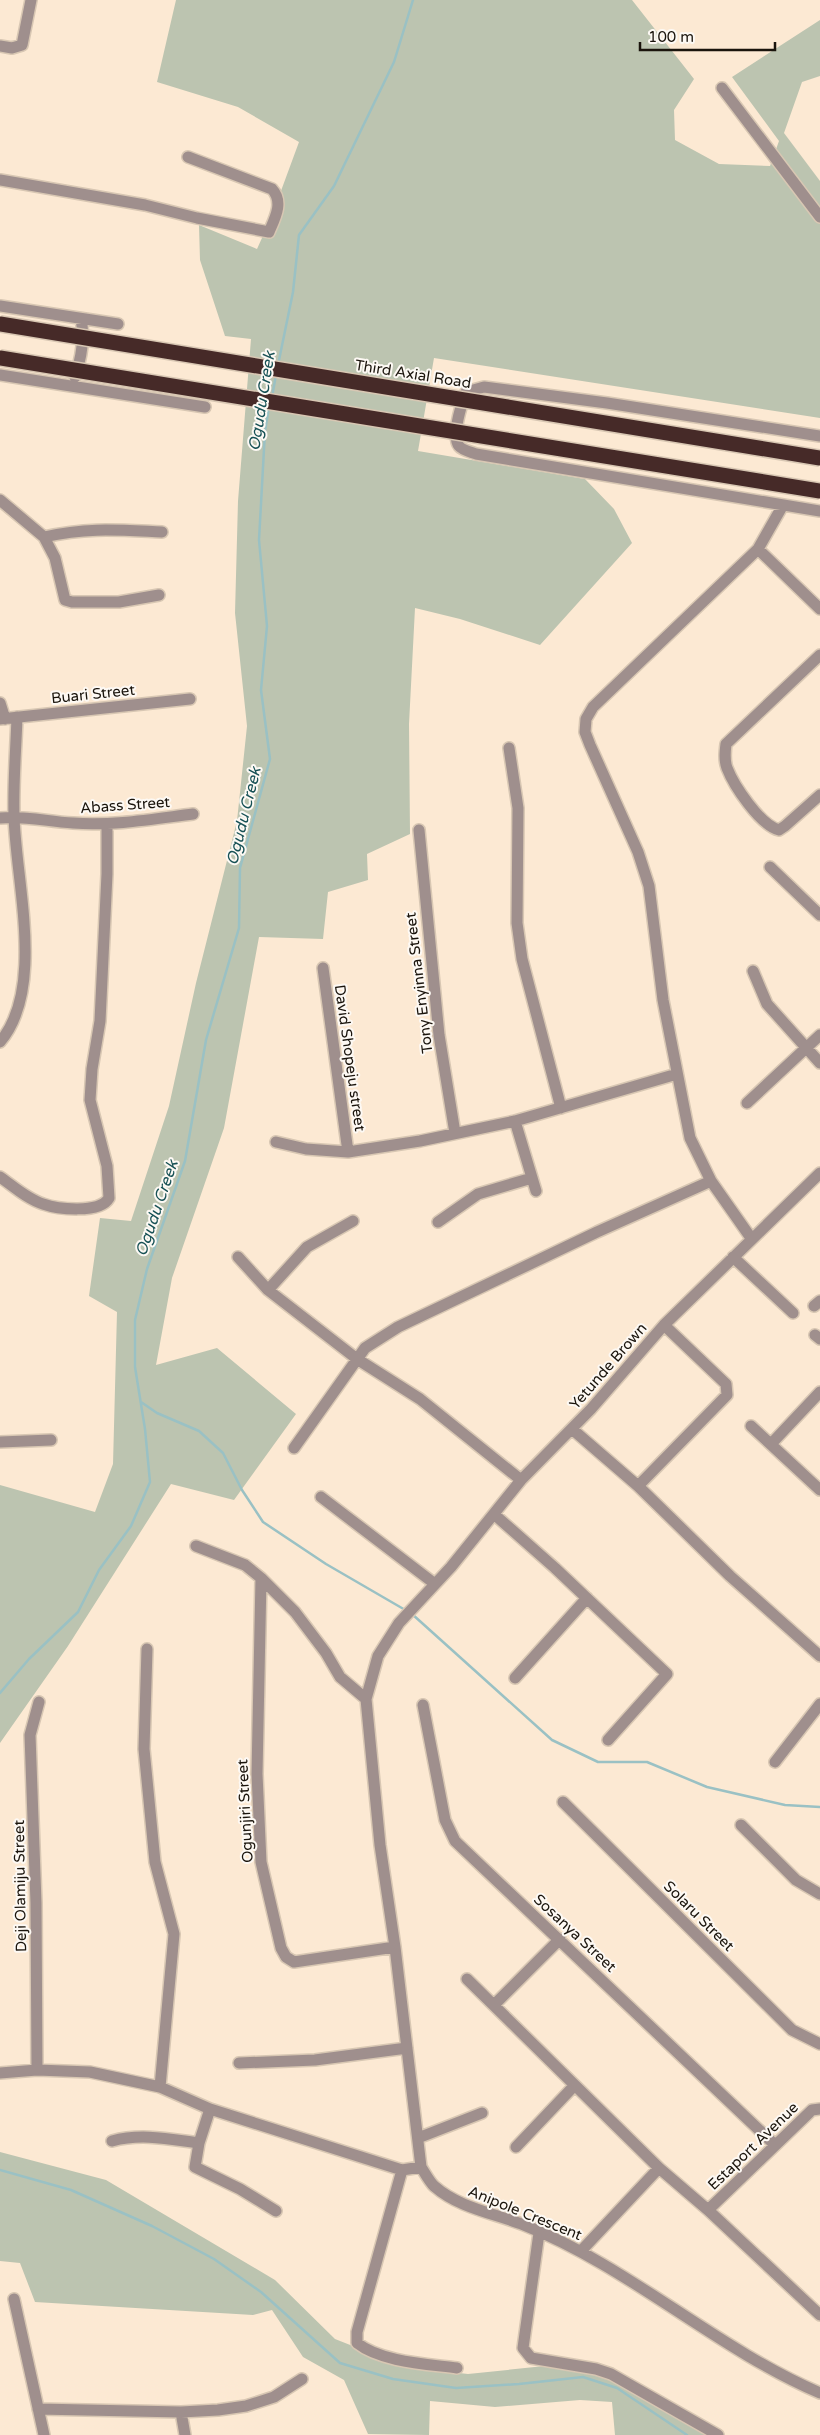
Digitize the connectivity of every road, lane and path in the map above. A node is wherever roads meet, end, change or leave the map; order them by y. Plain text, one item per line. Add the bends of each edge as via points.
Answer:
1 (31, 0) edge
2 (0, 46) edge
3 (722, 88) dead end
4 (188, 157) dead end
5 (0, 180) edge
6 (820, 217) edge
7 (0, 306) edge
8 (81, 319) junction
9 (0, 324) edge
10 (118, 324) dead end
11 (0, 358) edge
12 (0, 375) edge
13 (72, 386) junction
14 (205, 406) dead end
15 (820, 436) edge
16 (820, 458) edge
17 (820, 491) edge
18 (0, 500) edge
19 (783, 505) junction
20 (820, 511) edge
21 (162, 532) dead end
22 (44, 537) junction
23 (758, 549) junction
24 (158, 595) dead end
25 (820, 610) edge
26 (820, 656) edge
27 (190, 699) dead end
28 (0, 703) edge
29 (17, 717) junction
30 (2, 719) edge
31 (509, 748) dead end
32 (820, 795) edge
33 (193, 814) dead end
34 (14, 817) junction
35 (0, 818) edge
36 (107, 824) junction
37 (419, 830) dead end
38 (770, 867) dead end
39 (818, 910) edge
40 (323, 968) dead end
41 (753, 970) dead end
42 (820, 1035) edge
43 (0, 1042) edge
44 (806, 1048) junction
45 (820, 1063) edge
46 (677, 1074) junction
47 (747, 1103) dead end
48 (561, 1108) junction
49 (515, 1121) junction
50 (455, 1133) junction
51 (276, 1142) dead end
52 (348, 1152) junction
53 (820, 1173) edge
54 (0, 1177) edge
55 (532, 1178) junction
56 (711, 1181) junction
57 (536, 1191) dead end
58 (353, 1221) dead end
59 (438, 1222) dead end
60 (751, 1238) junction
61 (238, 1256) dead end
62 (732, 1258) junction
63 (268, 1290) junction
64 (794, 1313) dead end
65 (664, 1325) junction
66 (357, 1359) junction
67 (820, 1392) edge
68 (751, 1426) dead end
69 (572, 1429) junction
70 (50, 1440) dead end
71 (0, 1442) edge
72 (771, 1444) junction
73 (294, 1448) dead end
74 (522, 1480) junction
75 (638, 1486) junction
76 (820, 1490) edge
77 (321, 1497) dead end
78 (495, 1515) junction
79 (196, 1546) dead end
80 (261, 1578) junction
81 (432, 1587) junction
82 (587, 1598) junction
83 (147, 1649) dead end
84 (820, 1656) edge
85 (515, 1678) dead end
86 (366, 1699) junction
87 (39, 1702) dead end
88 (820, 1704) edge
89 (423, 1705) dead end
90 (608, 1740) dead end
91 (775, 1762) dead end
92 (563, 1802) dead end
93 (740, 1825) dead end
94 (820, 1894) edge
95 (560, 1939) junction
96 (395, 1947) junction
97 (467, 1979) dead end
98 (494, 2005) junction
99 (820, 2044) edge
100 (407, 2048) junction
101 (239, 2063) dead end
102 (37, 2070) junction
103 (0, 2073) edge
104 (574, 2086) junction
105 (160, 2087) junction
106 (210, 2109) junction
107 (820, 2109) edge
108 (482, 2113) dead end
109 (418, 2138) junction
110 (112, 2141) dead end
111 (199, 2143) junction
112 (775, 2144) junction
113 (516, 2147) dead end
114 (420, 2167) junction
115 (659, 2168) junction
116 (402, 2170) junction
117 (708, 2210) junction
118 (276, 2212) dead end
119 (539, 2233) junction
120 (580, 2251) junction
121 (14, 2299) dead end
122 (820, 2315) edge
123 (458, 2368) dead end
124 (302, 2379) dead end
125 (820, 2394) edge
126 (38, 2409) junction
127 (181, 2412) junction
128 (44, 2435) edge
129 (185, 2435) edge
130 (718, 2435) edge

1 - 2 street via 22,45 12,48
3 - 6 street
4 - 5 street via 272,189 279,206 269,232 145,205
7 - 8 street
8 - 10 street
8 - 13 street via 82,348
9 - 16 highway, Third Axial Road, bridge
11 - 17 highway, bridge
12 - 13 street
13 - 14 street
15 - 19 street via 484,387 466,392 461,405 457,443 476,454
18 - 22 street
19 - 20 street
19 - 23 street
21 - 22 street via 98,529
22 - 24 street via 55,558 65,600 119,602
23 - 25 street
23 - 46 street via 593,707 586,719 585,732 638,852 649,886
26 - 32 street via 726,744 725,754 726,767 736,786 771,828 779,830 785,826
27 - 29 street, Buari Street
28 - 30 street
29 - 30 street, Buari Street
29 - 34 street
31 - 48 street via 518,808 517,923 522,959
33 - 36 street, Abass Street
34 - 35 street, Abass Street
34 - 36 street, Abass Street
34 - 43 street via 24,920 23,968 15,1017
36 - 54 street via 100,1021 90,1100 107,1166 109,1198 91,1209 43,1204
37 - 50 street, Tony Enyinna Street via 439,1035
38 - 39 street
40 - 52 street, David Shopeju street
41 - 44 street via 766,1004
42 - 44 street
44 - 45 street
44 - 47 street
46 - 48 street
46 - 56 street via 690,1138
48 - 49 street
49 - 50 street
49 - 55 street
50 - 52 street
51 - 52 street via 306,1149
53 - 60 street, Yetunde Brown
55 - 57 street
55 - 59 street via 478,1194
56 - 60 street
56 - 66 street via 398,1327 365,1348
58 - 63 street via 307,1247
60 - 62 street, Yetunde Brown
61 - 63 street
62 - 64 street
62 - 65 street, Yetunde Brown
63 - 66 street
65 - 69 street, Yetunde Brown
65 - 75 street via 726,1384 728,1395
66 - 73 street
66 - 74 street via 420,1399
67 - 72 street
68 - 72 street
69 - 74 street, Yetunde Brown
69 - 75 street
70 - 71 street
72 - 76 street
74 - 78 street, Yetunde Brown
75 - 84 street via 730,1576
77 - 81 street
78 - 81 street, Yetunde Brown
78 - 82 street
79 - 80 street via 245,1566
80 - 86 street via 295,1612 340,1677
80 - 96 street, Ogunjiri Street via 257,1774 261,1862 281,1948 286,1958 294,1962
81 - 86 street, Yetunde Brown via 400,1623 378,1656
82 - 85 street
82 - 90 street via 667,1674
83 - 105 street via 145,1758 155,1862 174,1934
86 - 96 street via 380,1845
87 - 102 street, Deji Olamiju Street via 30,1735
88 - 91 street
89 - 95 street, Sosanya Street via 445,1820 455,1841
92 - 99 street, Solaru Street via 792,2030
93 - 94 street via 796,1880
95 - 98 street
95 - 112 street, Sosanya Street
96 - 100 street
97 - 98 street, Estaport Avenue
98 - 104 street, Estaport Avenue
100 - 101 street via 315,2060
100 - 109 street
102 - 103 street
102 - 105 street via 90,2072
104 - 113 street
104 - 115 street, Estaport Avenue
105 - 106 street
106 - 111 street
106 - 116 street
107 - 112 street, Estaport Avenue via 812,2110
108 - 109 street
109 - 114 street
110 - 111 street via 128,2136 147,2136
111 - 118 street via 195,2167 240,2189
112 - 117 street, Estaport Avenue
114 - 116 street
114 - 119 street, Anipole Crescent via 433,2185 460,2203 525,2225
115 - 117 street, Estaport Avenue
115 - 120 street
116 - 123 street via 357,2332 357,2343 365,2349 407,2361
117 - 122 street
119 - 120 street, Anipole Crescent
119 - 130 street via 523,2348 526,2354 531,2358 611,2374
120 - 125 street, Anipole Crescent via 732,2348
121 - 126 street
124 - 127 street via 274,2397 246,2406
126 - 127 street
126 - 128 street
127 - 129 street

